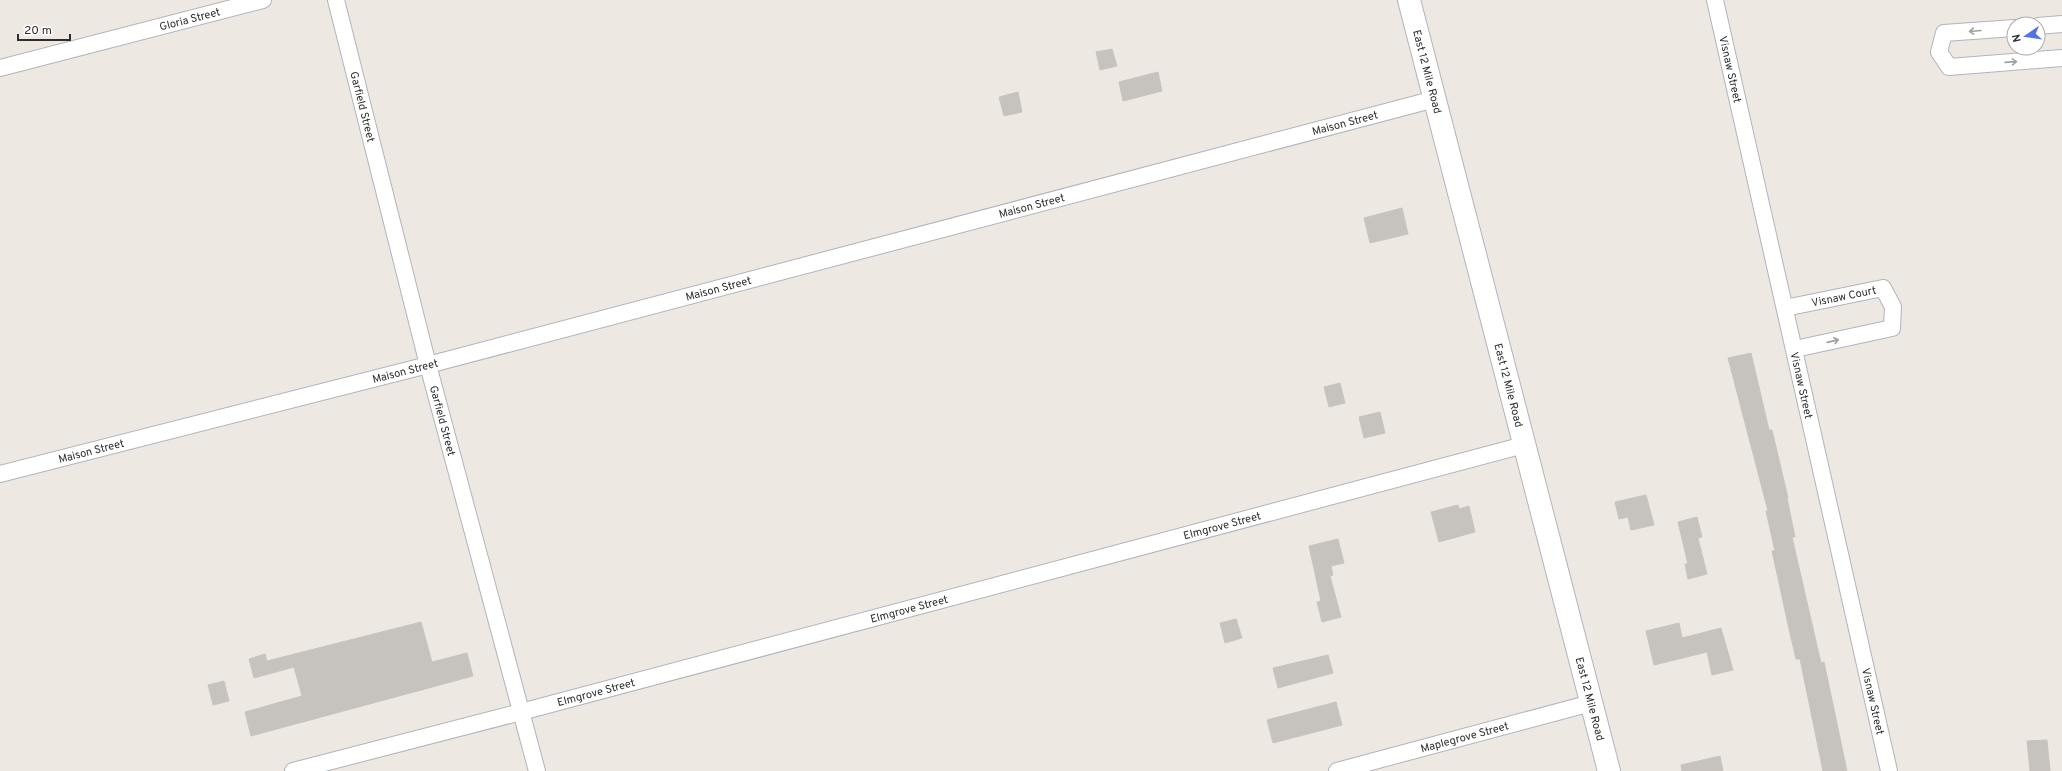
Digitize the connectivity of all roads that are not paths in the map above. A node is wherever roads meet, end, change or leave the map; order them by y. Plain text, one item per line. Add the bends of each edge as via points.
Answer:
1 (263, 0) edge
2 (336, 0) edge
3 (1409, 0) edge
4 (1714, 0) edge
5 (2062, 24) edge
6 (2046, 25) edge
7 (2006, 29) edge
8 (2062, 58) edge
9 (0, 68) edge
10 (1435, 99) junction
11 (1785, 308) junction
12 (1795, 349) junction
13 (428, 365) junction
14 (1524, 445) junction
15 (0, 474) edge
16 (1591, 703) junction
17 (522, 712) junction
18 (293, 771) edge
19 (537, 771) edge
20 (1337, 771) edge
21 (1609, 771) edge
22 (1889, 771) edge

1 - 9 street, Gloria Street
2 - 13 street, Garfield Street
3 - 10 main road, East 12 Mile Road
4 - 11 street, Visnaw Street
5 - 6 street
7 -> 8 street via 1944,33 1940,52 1949,67
10 - 13 street, Maison Street
10 - 14 main road, East 12 Mile Road
11 - 12 street, Visnaw Street
12 -> 11 street, Visnaw Court via 1892,328 1893,306 1883,288
12 - 22 street, Visnaw Street
13 - 15 street, Maison Street
13 - 17 street, Garfield Street
14 - 16 main road, East 12 Mile Road
14 - 17 street, Elmgrove Street
16 - 20 street, Maplegrove Street
16 - 21 main road, East 12 Mile Road
17 - 18 street, Elmgrove Street
17 - 19 street, Garfield Street

